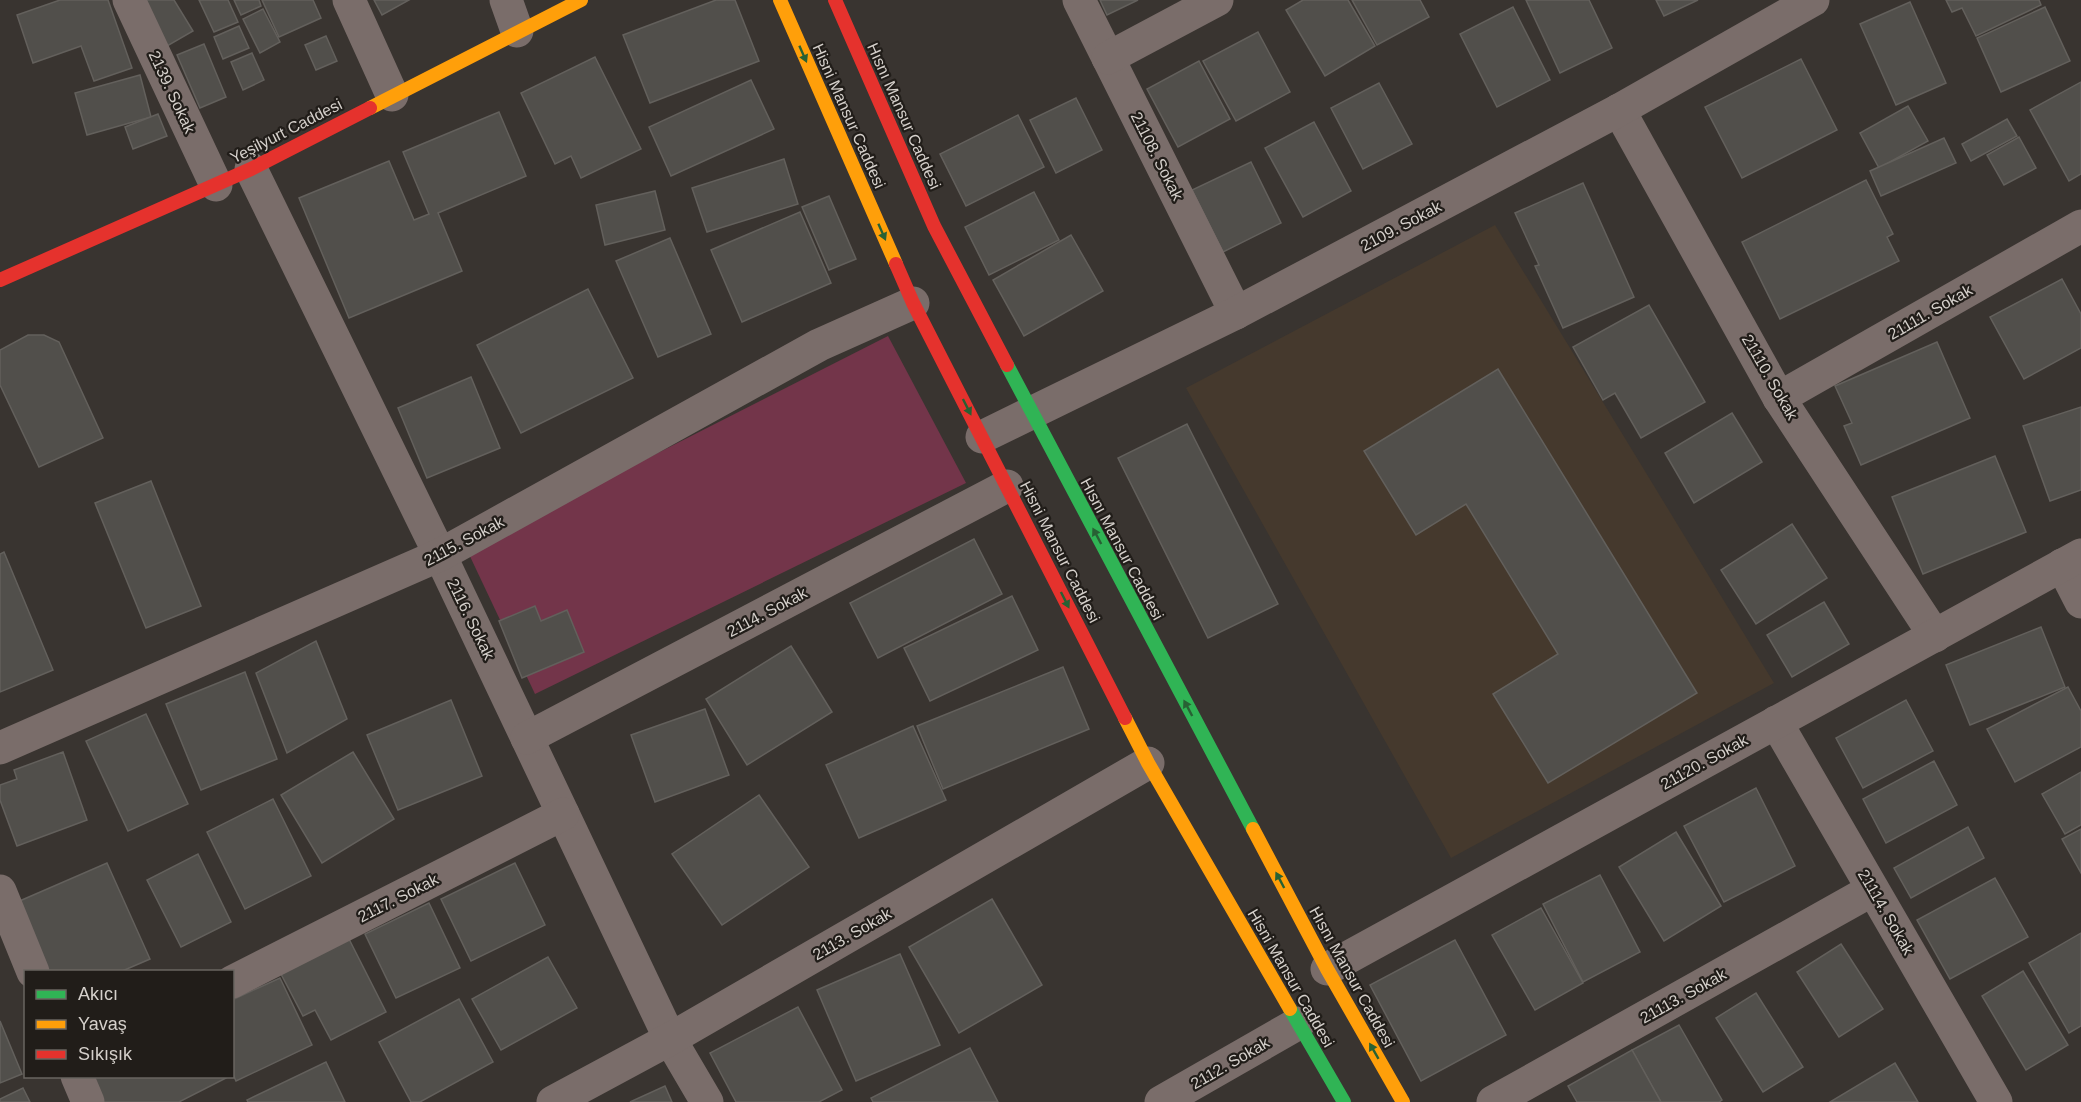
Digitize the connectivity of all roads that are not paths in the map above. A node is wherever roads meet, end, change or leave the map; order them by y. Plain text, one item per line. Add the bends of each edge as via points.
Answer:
1 (129, 0) edge
2 (349, 0) edge
3 (506, 0) edge
4 (581, 0) edge
5 (780, 0) edge
6 (836, 0) edge
7 (1079, 0) edge
8 (1217, 0) edge
9 (1813, 0) edge
10 (1778, 8) edge
11 (517, 31) junction
12 (1108, 58) junction
13 (392, 95) junction
14 (1619, 110) junction
15 (251, 169) junction
16 (216, 184) junction
17 (2081, 226) edge
18 (0, 280) edge
19 (913, 303) junction
20 (1236, 313) junction
21 (1779, 398) junction
22 (1031, 413) junction
23 (982, 437) junction
24 (1007, 486) junction
25 (440, 555) junction
26 (2071, 560) edge
27 (2081, 602) edge
28 (1935, 636) junction
29 (1776, 722) junction
30 (527, 738) junction
31 (0, 748) edge
32 (1148, 763) junction
33 (563, 814) junction
34 (1872, 890) junction
35 (0, 891) edge
36 (1328, 969) junction
37 (32, 970) edge
38 (234, 981) edge
39 (1299, 1023) junction
40 (670, 1039) junction
41 (77, 1078) edge
42 (88, 1102) edge
43 (553, 1102) edge
44 (707, 1102) edge
45 (1161, 1102) edge
46 (1344, 1102) edge
47 (1402, 1102) edge
48 (1493, 1102) edge
49 (1996, 1102) edge

1 - 16 street, 2139. Sokak
2 - 13 street
3 - 11 street
4 - 11 main road, Yeşilyurt Caddesi
5 -> 19 main road, Hisni Mansur Caddesi
6 - 22 main road, Hısnı Mansur Caddesi via 934,226
7 - 12 street, 21108. Sokak
8 - 12 street
9 - 10 street, 2109. Sokak
10 - 14 street, 2109. Sokak
11 - 13 main road, Yeşilyurt Caddesi
12 - 20 street, 21108. Sokak
13 - 15 main road, Yeşilyurt Caddesi
14 - 20 street, 2109. Sokak
14 - 21 street, 21110. Sokak
15 - 16 main road, Yeşilyurt Caddesi
15 - 25 street, 2116. Sokak
16 - 18 main road, Yeşilyurt Caddesi
17 - 21 street, 21111. Sokak
19 -> 23 main road, Hisni Mansur Caddesi
19 - 25 street, 2115. Sokak via 819,345
20 - 22 street, 2109. Sokak
21 - 28 street, 21110. Sokak
22 - 23 street, 2109. Sokak
36 -> 22 main road, Hısnı Mansur Caddesi
23 - 24 main road, Hisni Mansur Caddesi
24 - 30 street, 2114. Sokak
24 -> 32 main road, Hisni Mansur Caddesi
25 - 30 street, 2116. Sokak
25 - 31 street, 2115. Sokak
26 - 27 street
26 - 28 street, 21120. Sokak
28 - 29 street, 21120. Sokak
29 - 34 street, 21114. Sokak
29 - 36 street, 21120. Sokak
30 - 33 street, 2116. Sokak
32 - 39 main road, Hisni Mansur Caddesi
32 - 40 street, 2113. Sokak
33 - 38 street, 2117. Sokak
33 - 40 street, 2116. Sokak
34 - 48 street, 21113. Sokak
34 - 49 street, 21114. Sokak
35 - 37 street
47 -> 36 main road, Hısnı Mansur Caddesi
39 - 45 street, 2112. Sokak
39 - 46 main road, Hisni Mansur Caddesi
40 - 43 street, 2113. Sokak
40 - 44 street, 2116. Sokak
41 - 42 street

